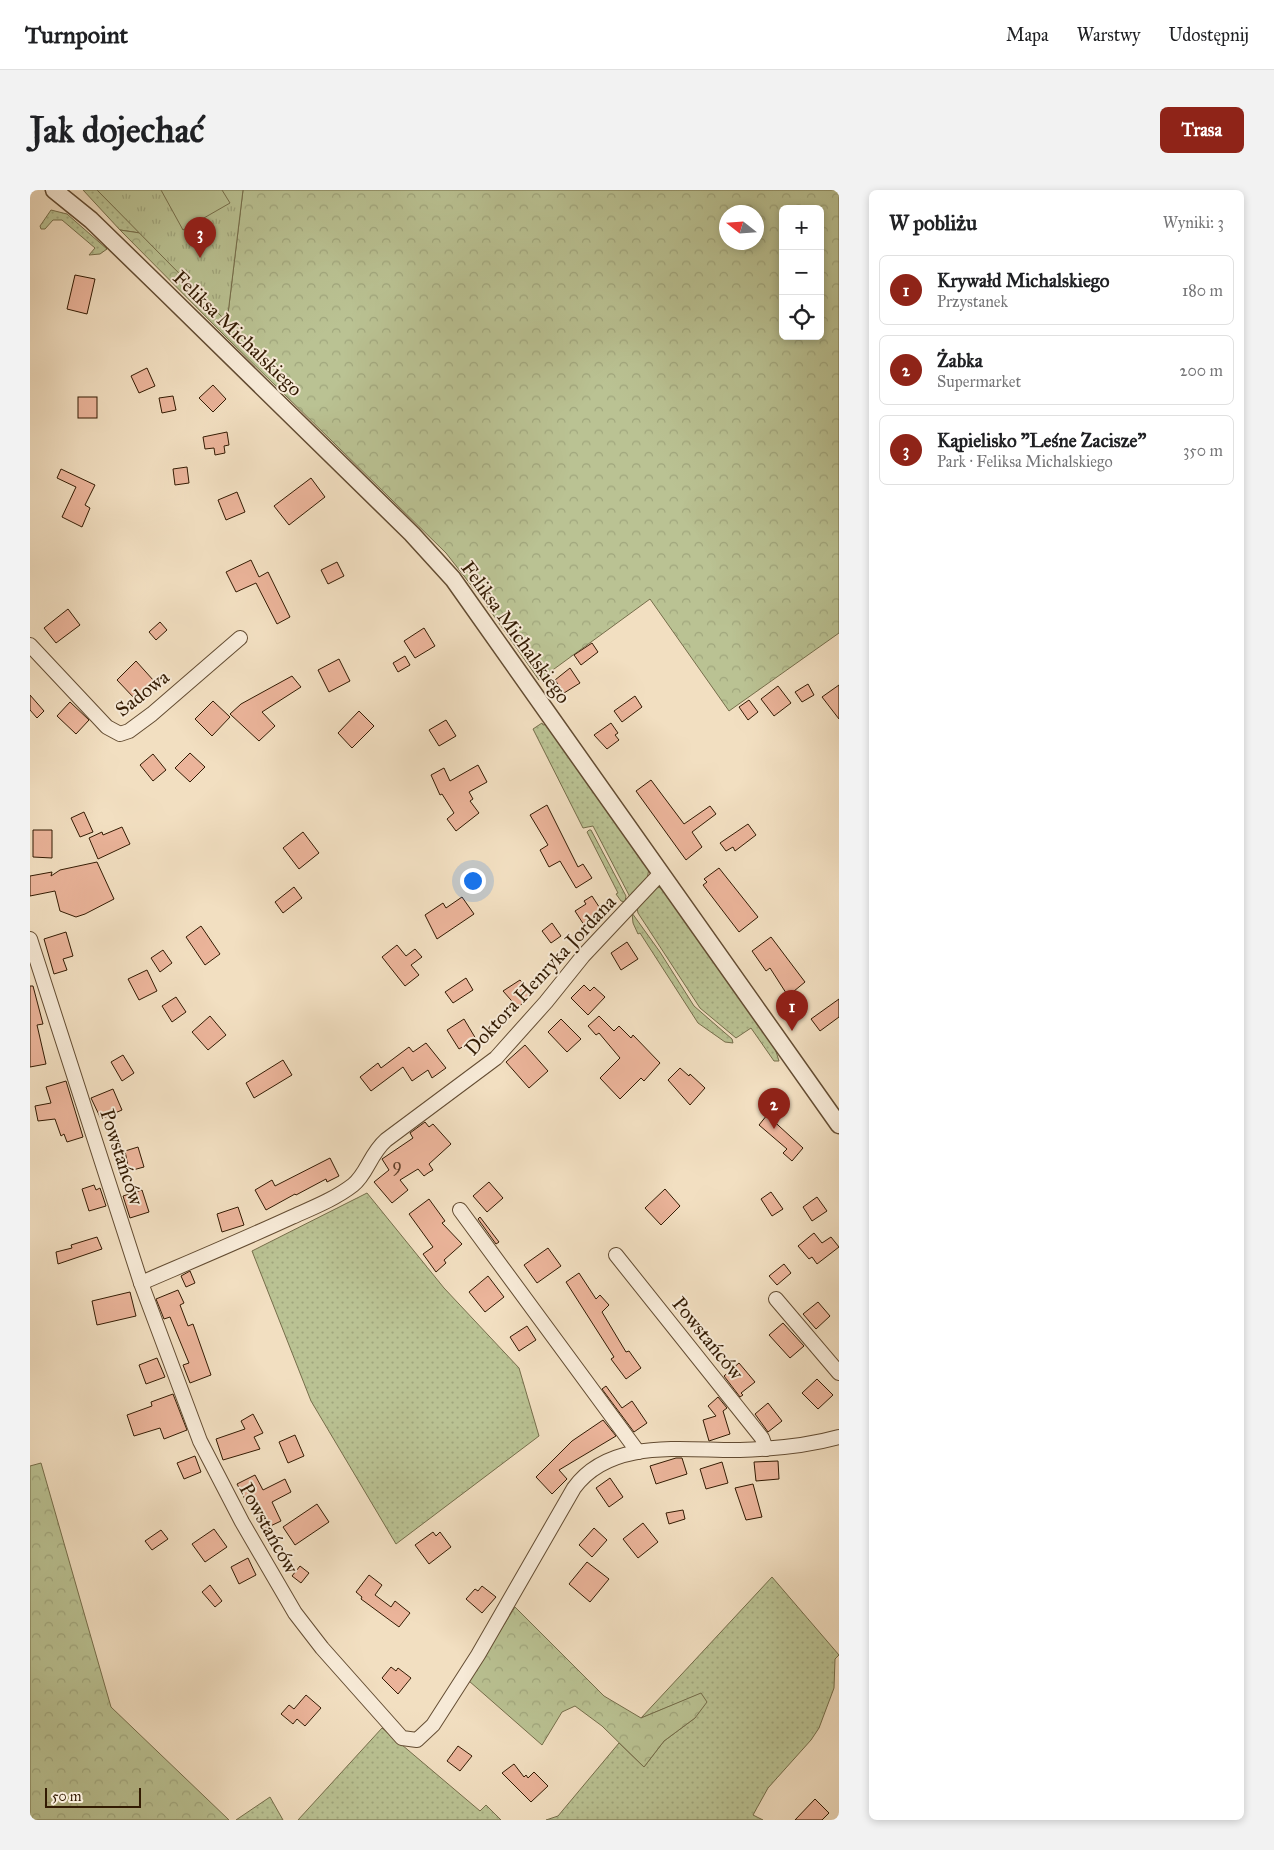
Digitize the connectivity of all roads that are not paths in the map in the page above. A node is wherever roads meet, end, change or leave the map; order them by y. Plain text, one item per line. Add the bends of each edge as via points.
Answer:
1 (54, 190) edge
2 (68, 190) edge
3 (91, 220) junction
4 (240, 638) dead end
5 (30, 645) edge
6 (661, 872) junction
7 (30, 939) edge
8 (839, 1125) edge
9 (460, 1210) dead end
10 (616, 1255) dead end
11 (141, 1283) junction
12 (776, 1299) dead end
13 (839, 1373) edge
14 (839, 1437) edge
15 (766, 1449) junction
16 (638, 1452) junction

1 - 3 street, Feliksa Michalskiego
2 - 3 street, Feliksa Michalskiego
3 - 6 street, Feliksa Michalskiego via 350,472 444,569 476,609
4 - 5 street, Sadowa via 152,714 120,734 107,727
6 - 8 street, Feliksa Michalskiego
6 - 11 street, Doktora Henryka Jordana via 583,956 496,1058 386,1140 350,1188
7 - 11 street, Powstańców
9 - 16 street
10 - 15 street, Powstańców via 762,1438
11 - 16 street, Powstańców via 200,1441 257,1549 306,1629 395,1733 404,1739 420,1739 433,1725 487,1641 579,1482 597,1466
12 - 13 street
14 - 15 street, Powstańców
15 - 16 street, Powstańców

